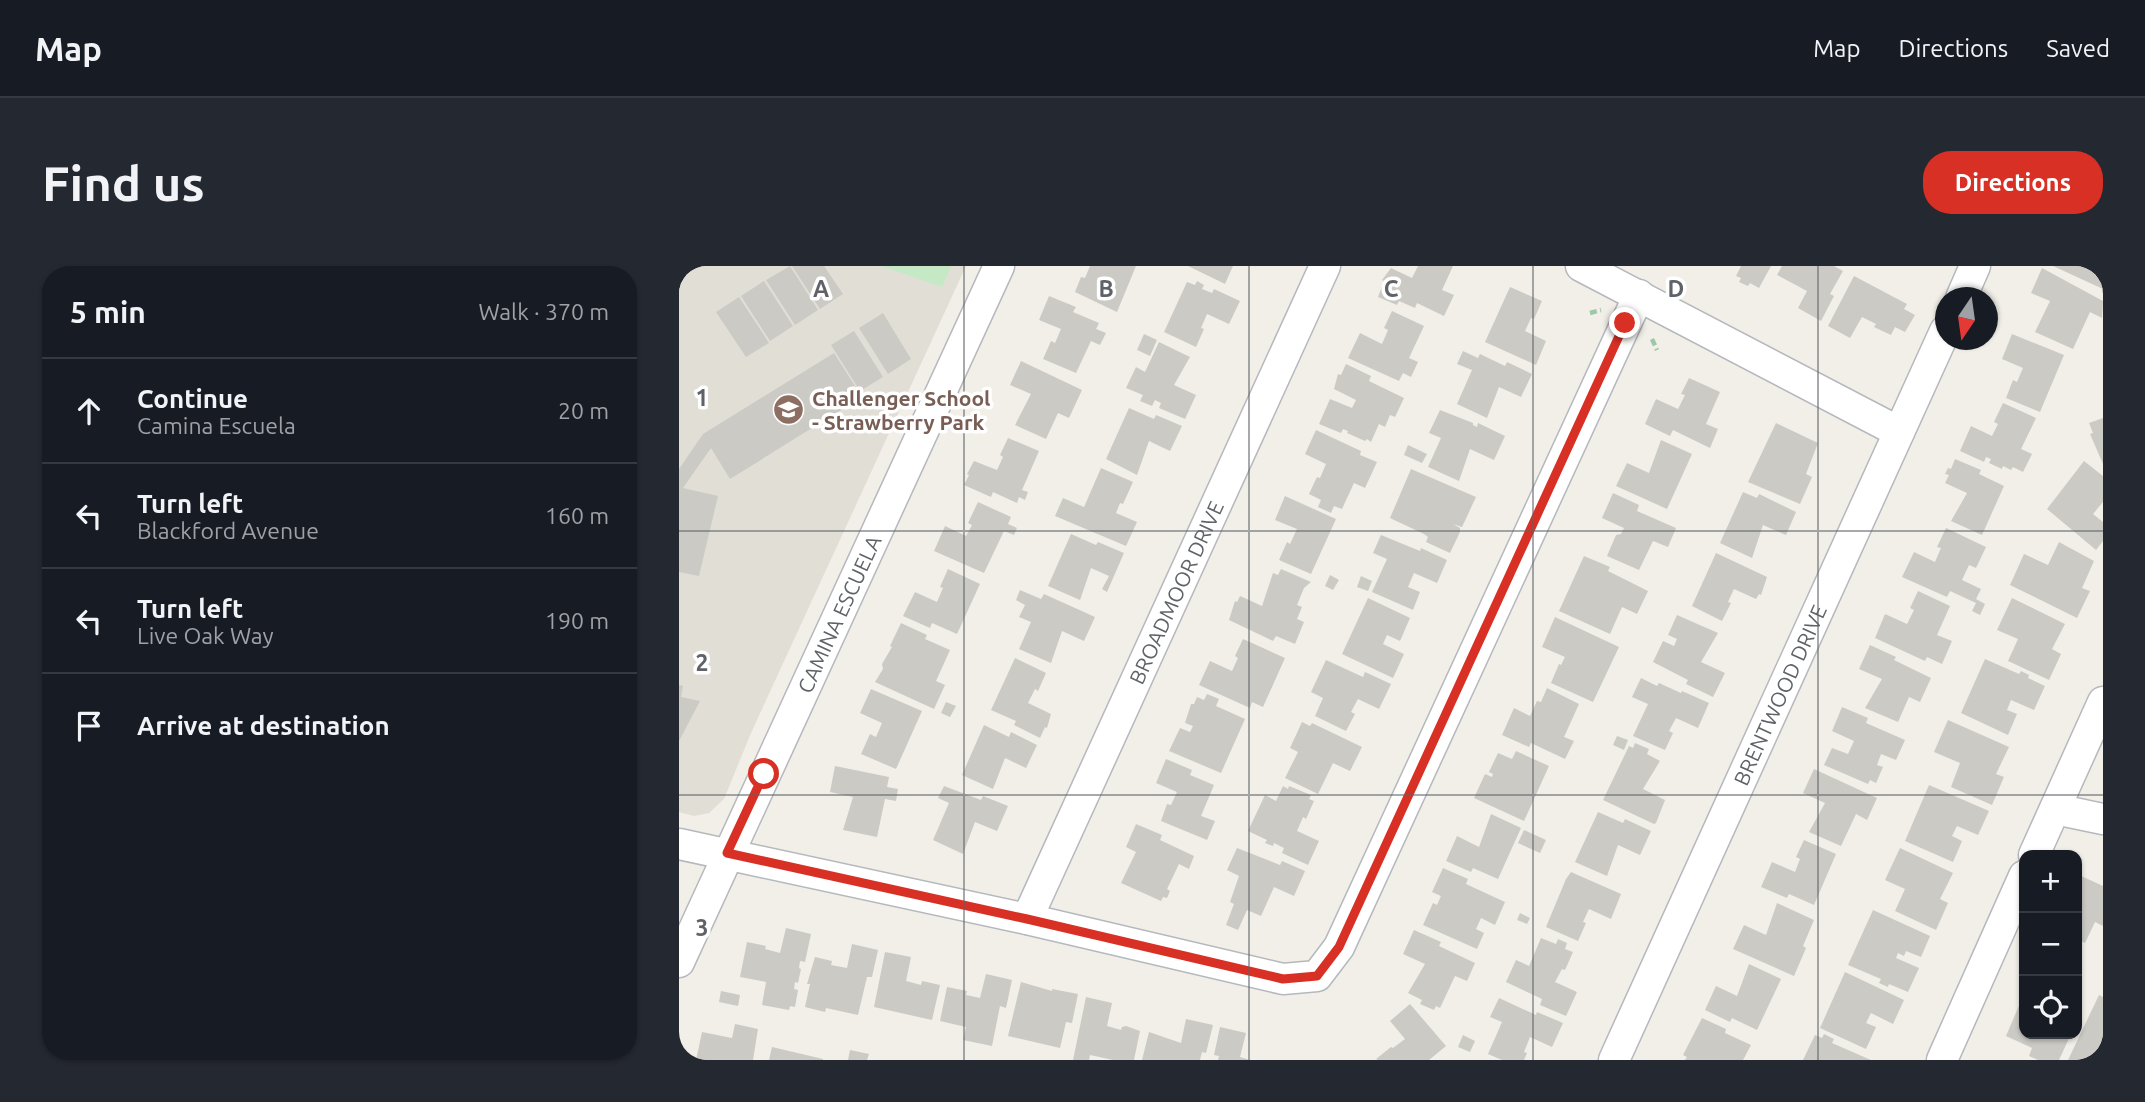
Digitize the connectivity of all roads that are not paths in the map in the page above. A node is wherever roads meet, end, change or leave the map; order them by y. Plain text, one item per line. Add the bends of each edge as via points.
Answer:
1 (999, 266) edge
2 (1325, 266) edge
3 (1581, 266) edge
4 (1975, 266) edge
5 (1966, 287) edge
6 (1639, 295) junction
7 (1936, 350) edge
8 (1899, 432) junction
9 (2103, 702) edge
10 (2055, 808) junction
11 (2103, 819) edge
12 (679, 844) edge
13 (2036, 850) edge
14 (727, 853) junction
15 (2019, 887) edge
16 (1027, 919) junction
17 (679, 962) edge
18 (1614, 1060) edge
19 (1941, 1060) edge

1 - 14 street, CAMINA ESCUELA
2 - 16 street, BROADMOOR DRIVE
3 - 6 street
4 - 5 street
6 - 8 street
6 - 16 street via 1339,947 1317,976 1283,979
7 - 8 street, BRENTWOOD DRIVE
8 - 18 street, BRENTWOOD DRIVE
9 - 10 street
10 - 11 street
10 - 13 street
12 - 14 street
14 - 16 street
14 - 17 street, CAMINA ESCUELA
15 - 19 street

